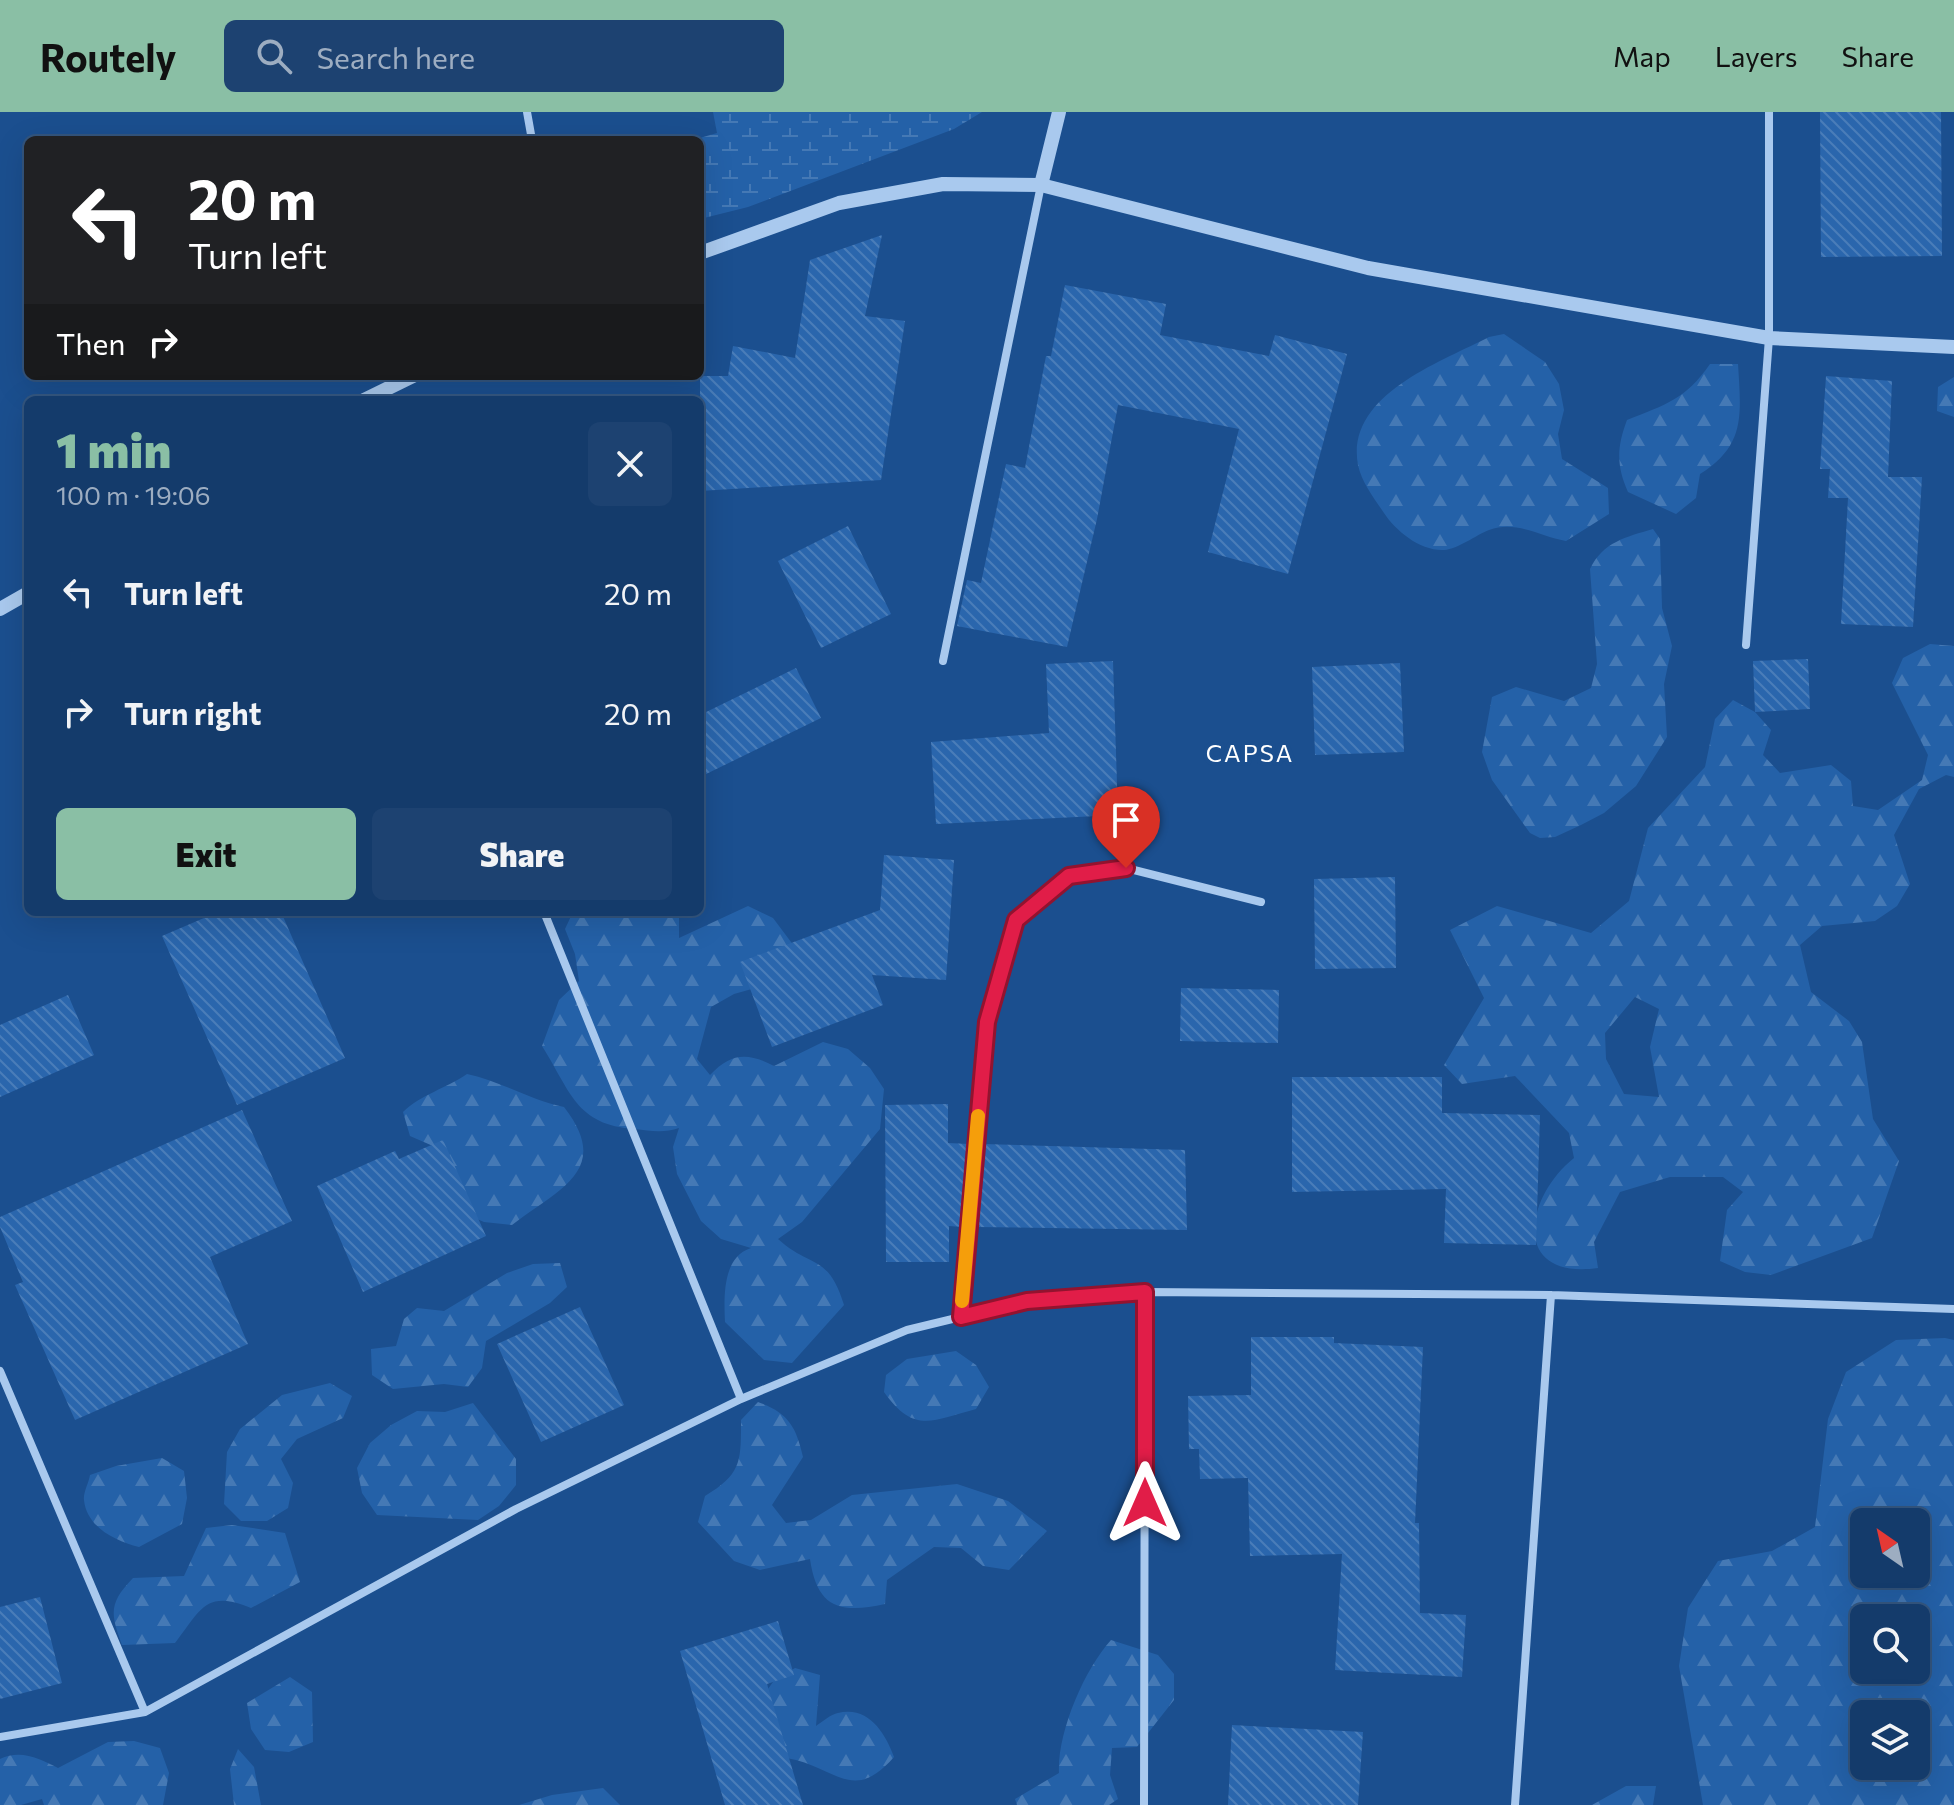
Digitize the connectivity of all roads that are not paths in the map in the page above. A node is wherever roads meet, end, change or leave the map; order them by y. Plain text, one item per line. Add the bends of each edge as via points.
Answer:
1 (527, 112) edge
2 (1059, 112) edge
3 (1769, 112) edge
4 (531, 136) edge
5 (1041, 185) junction
6 (704, 252) edge
7 (1769, 338) junction
8 (1954, 347) edge
9 (405, 380) edge
10 (372, 396) edge
11 (24, 595) edge
12 (0, 609) edge
13 (1746, 645) dead end
14 (943, 661) dead end
15 (1261, 902) dead end
16 (546, 916) edge
17 (1145, 1292) junction
18 (1551, 1295) junction
19 (1954, 1309) edge
20 (961, 1317) junction
21 (0, 1371) edge
22 (741, 1399) junction
23 (145, 1712) junction
24 (0, 1737) edge
25 (1144, 1805) edge
26 (1515, 1805) edge

1 - 4 street
2 - 5 street
3 - 7 street
5 - 6 street via 943,184 839,203
5 - 7 street via 1368,268
5 - 14 street
7 - 8 street
7 - 13 street
9 - 10 street
11 - 12 street
15 - 20 street via 1126,868 1069,876 1016,920 987,1022
16 - 22 street
17 - 18 street
17 - 20 street via 1027,1301
17 - 25 street
18 - 19 street
18 - 26 street
20 - 22 street via 907,1330
21 - 23 street
22 - 23 street via 516,1509
23 - 24 street

